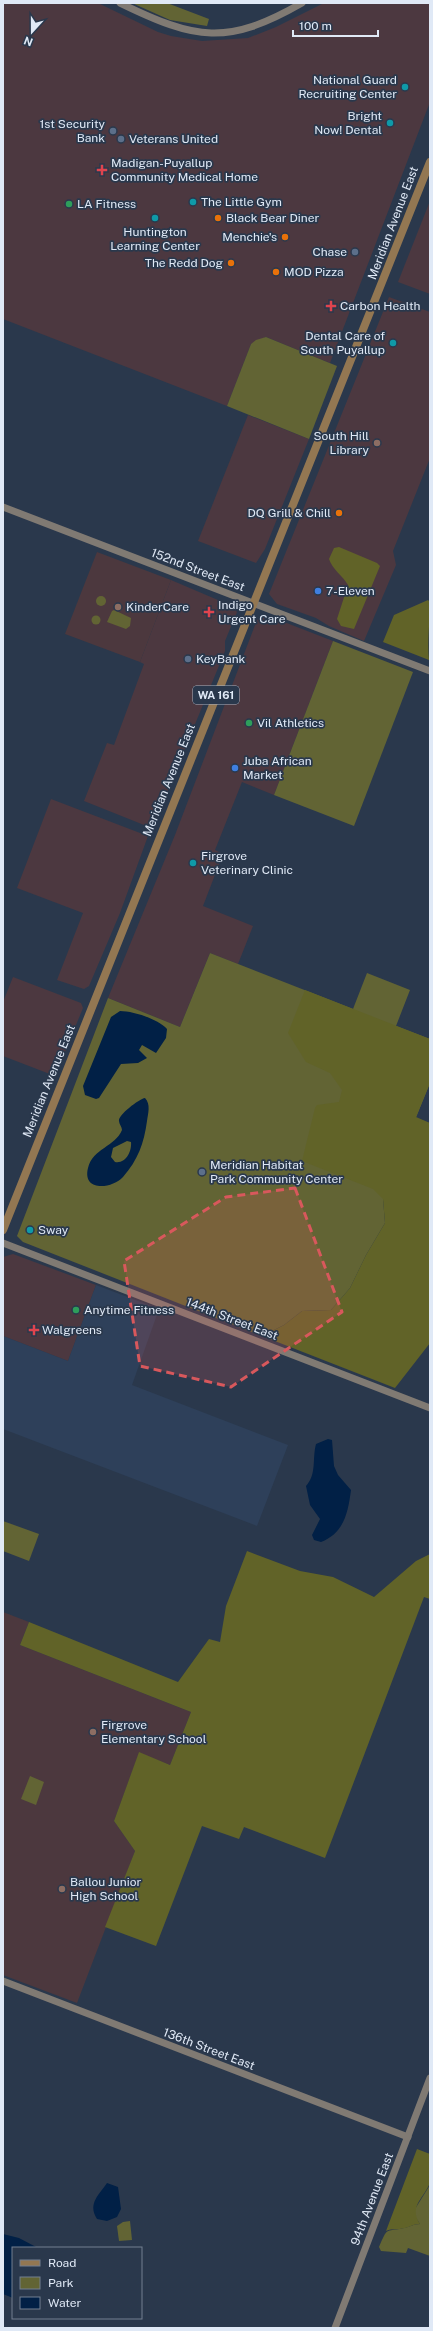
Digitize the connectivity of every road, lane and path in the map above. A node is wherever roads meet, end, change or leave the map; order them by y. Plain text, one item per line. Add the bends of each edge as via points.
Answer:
1 (120, 3) edge
2 (302, 3) edge
3 (430, 162) edge
4 (3, 507) edge
5 (253, 603) junction
6 (430, 671) edge
7 (3, 1230) edge
8 (3, 1243) edge
9 (430, 1408) edge
10 (3, 1981) edge
11 (430, 2078) edge
12 (408, 2136) junction
13 (335, 2328) edge

1 - 2 street via 178,29 222,33 266,23
3 - 5 main road, Meridian Avenue East / WA 161
4 - 5 street, 152nd Street East
5 - 6 street, 152nd Street East
5 - 7 main road, Meridian Avenue East / WA 161
8 - 9 street, 144th Street East
10 - 12 street, 136th Street East
11 - 12 street, 94th Avenue East
12 - 13 street, 94th Avenue East

